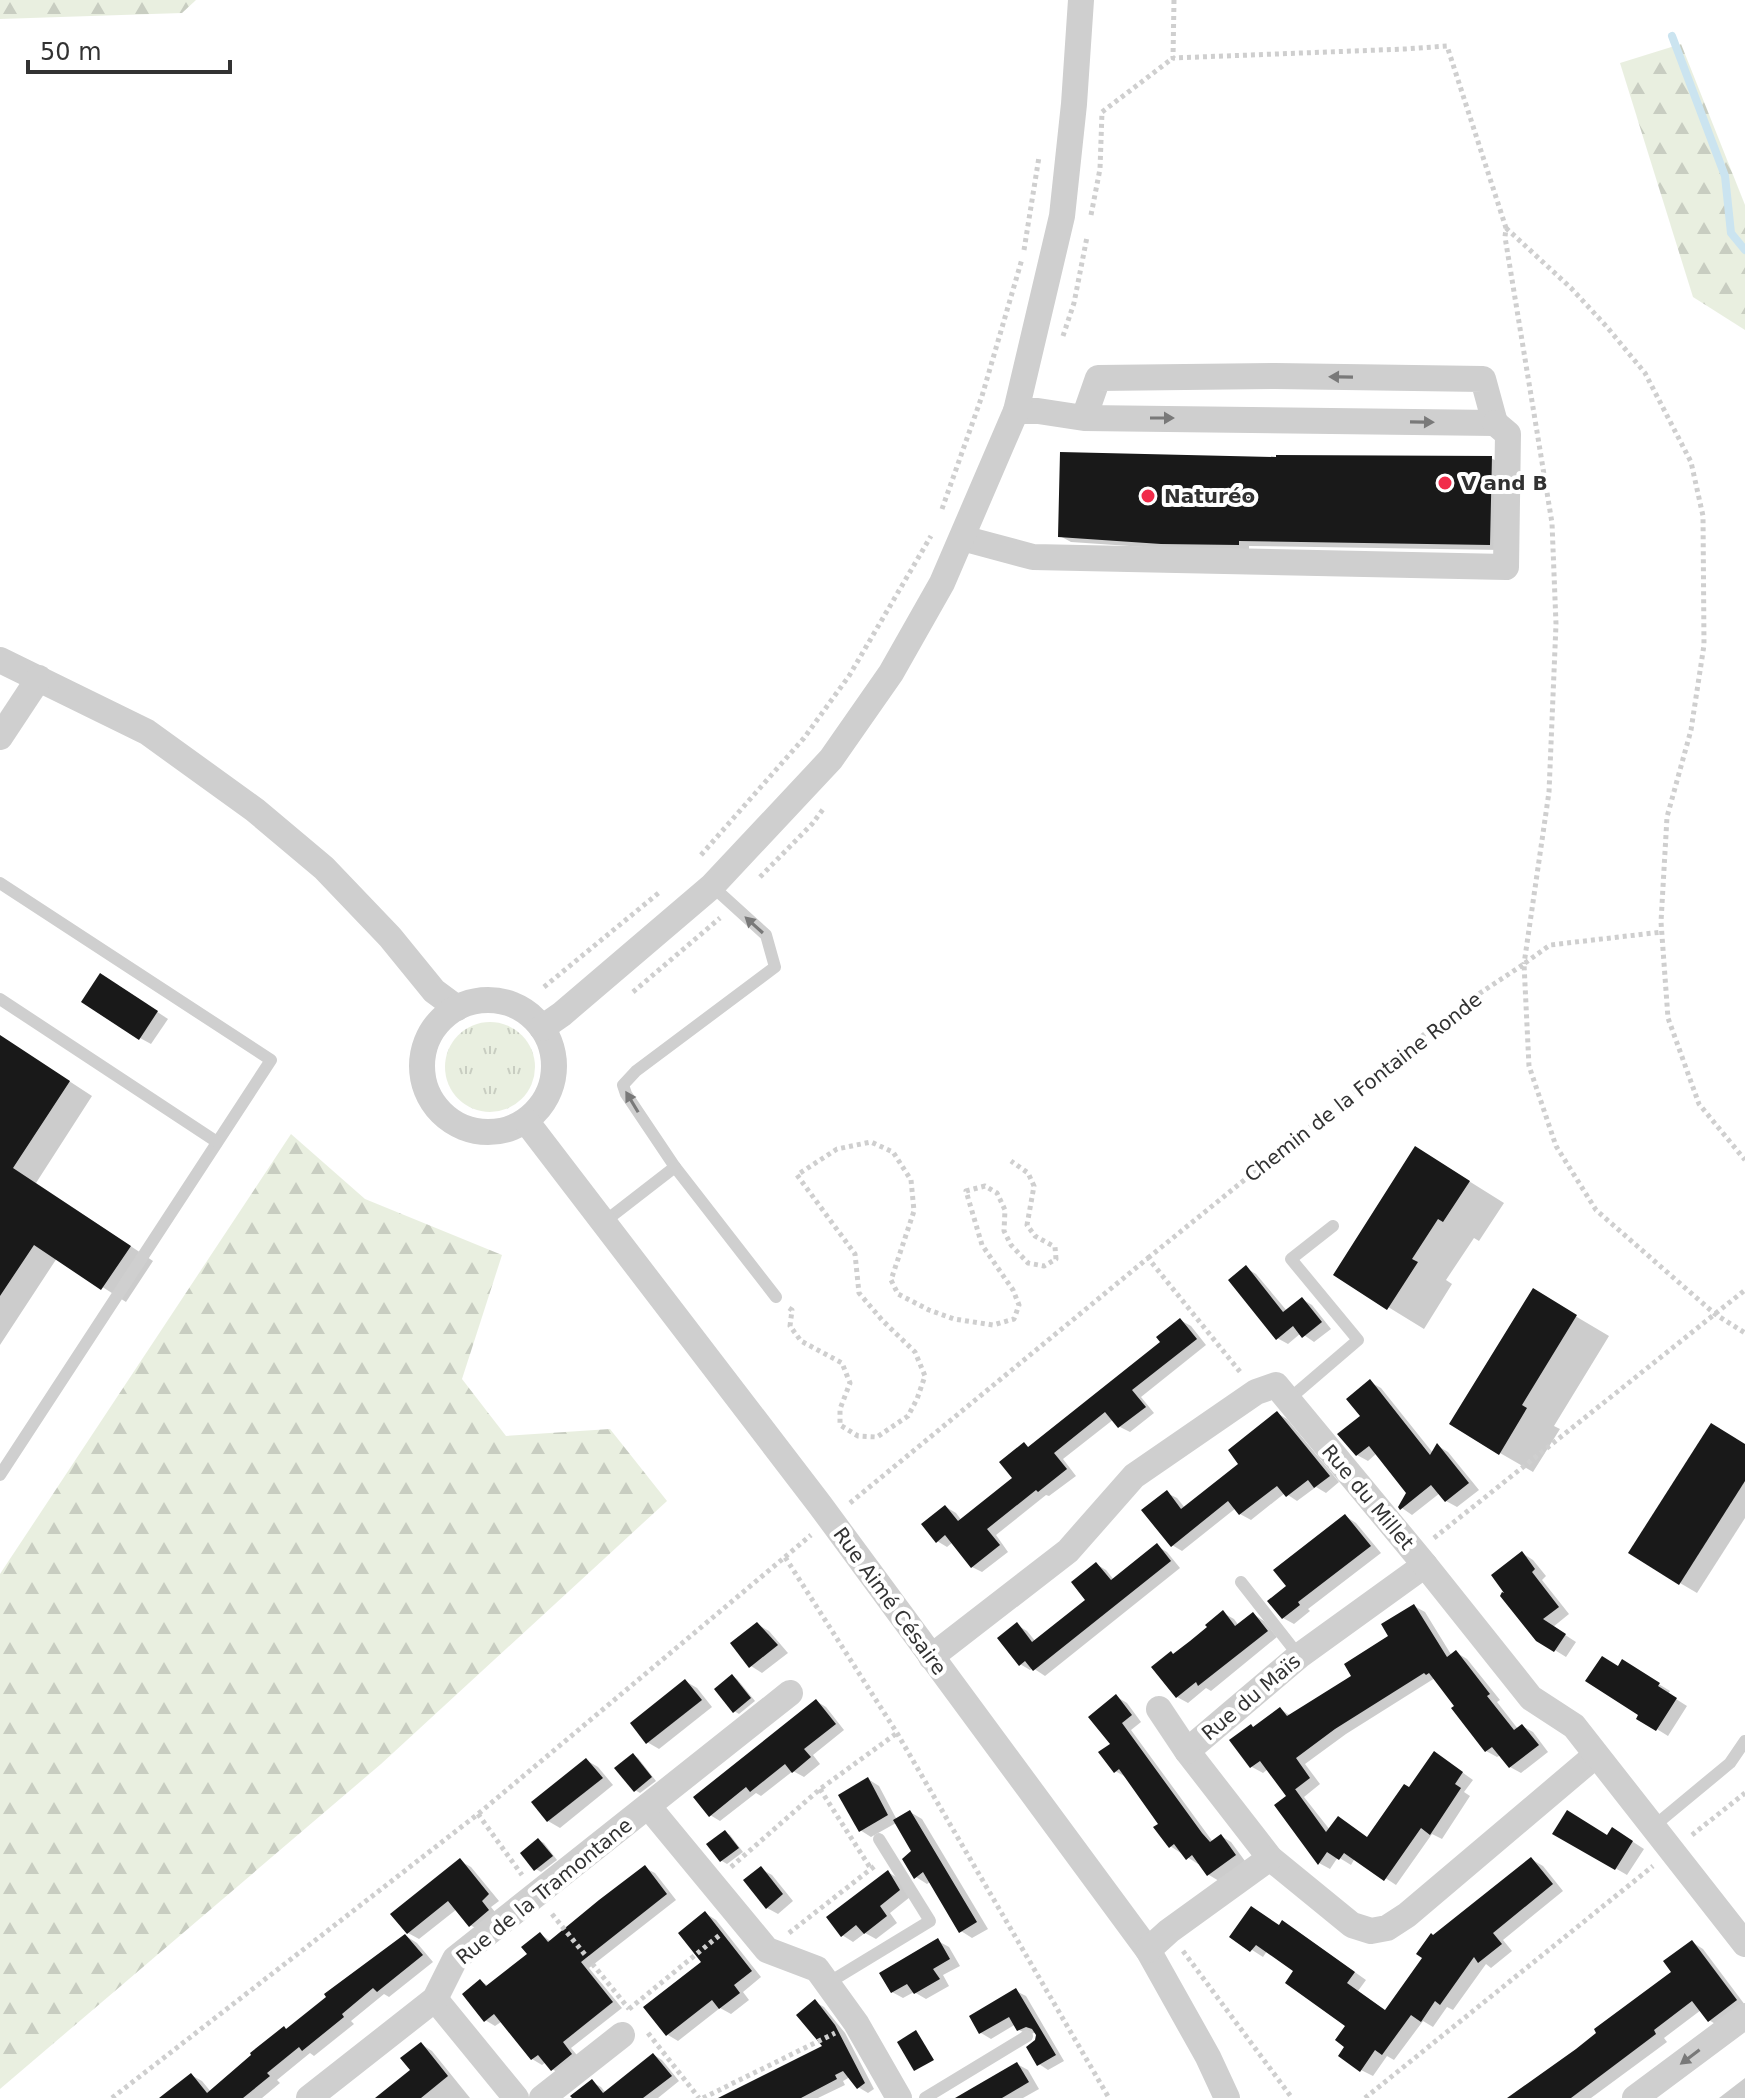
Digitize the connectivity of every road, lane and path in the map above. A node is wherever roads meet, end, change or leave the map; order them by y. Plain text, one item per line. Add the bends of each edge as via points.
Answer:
1 (1081, 0) edge
2 (1040, 149) dead end
3 (1506, 228) dead end
4 (1275, 376) junction
5 (1016, 411) junction
6 (1084, 418) junction
7 (1261, 419) junction
8 (1495, 423) junction
9 (941, 514) dead end
10 (935, 529) dead end
11 (962, 538) junction
12 (0, 660) edge
13 (39, 678) junction
14 (0, 737) edge
15 (701, 855) dead end
16 (0, 883) edge
17 (712, 886) junction
18 (666, 887) dead end
19 (1662, 932) junction
20 (1524, 964) junction
21 (544, 987) dead end
22 (0, 999) edge
23 (457, 1008) junction
24 (542, 1028) junction
25 (526, 1121) junction
26 (217, 1142) junction
27 (1745, 1160) edge
28 (1011, 1161) dead end
29 (675, 1167) junction
30 (604, 1222) junction
31 (1333, 1226) dead end
32 (1148, 1258) junction
33 (1745, 1290) edge
34 (776, 1297) joint
35 (1715, 1314) junction
36 (1745, 1333) edge
37 (1256, 1392) junction
38 (1288, 1400) junction
39 (0, 1475) edge
40 (830, 1520) junction
41 (785, 1557) dead end
42 (1420, 1559) junction
43 (1241, 1582) dead end
44 (1299, 1656) junction
45 (931, 1657) junction
46 (790, 1693) dead end
47 (1159, 1709) dead end
48 (897, 1733) dead end
49 (1745, 1741) edge
50 (1187, 1751) junction
51 (1596, 1755) junction
52 (820, 1789) junction
53 (1745, 1793) edge
54 (648, 1806) junction
55 (478, 1814) dead end
56 (1654, 1826) junction
57 (879, 1839) dead end
58 (1672, 1851) junction
59 (889, 1855) junction
60 (1270, 1858) junction
61 (871, 1869) junction
62 (712, 1883) junction
63 (537, 1895) junction
64 (741, 1918) junction
65 (1745, 1944) edge
66 (767, 1950) junction
67 (1148, 1950) junction
68 (828, 1983) junction
69 (435, 1999) junction
70 (629, 2009) junction
71 (1745, 2016) edge
72 (856, 2023) junction
73 (635, 2029) junction
74 (1027, 2036) dead end
75 (309, 2098) edge
76 (516, 2098) edge
77 (542, 2098) edge
78 (701, 2098) edge
79 (899, 2098) edge
80 (925, 2098) edge
81 (1227, 2098) edge
82 (1365, 2098) edge
83 (1635, 2098) edge

1 - 5 street via 1062,216
2 - 9 path via 1024,253
3 - 19 path via 1571,288 1645,373 1691,462 1703,516 1704,645 1691,730 1667,817
4 - 6 street via 1098,378
4 - 7 street via 1284,395
8 -> 4 street via 1483,379
5 - 6 street
5 - 11 street
6 -> 7 street
7 -> 8 street
8 - 11 street via 1508,434 1506,567 1033,557
10 - 15 path via 849,676 804,738
11 - 17 street via 891,673 831,759
12 - 13 street
13 - 14 street
13 - 23 street via 147,732 255,810 324,868 434,991
16 - 26 lane via 271,1060
17 - 24 street
29 -> 17 lane via 623,1085 775,967 766,935
18 - 21 path
19 - 20 path, Chemin de la Fontaine Ronde via 1550,945
19 - 27 path via 1668,1018 1699,1104
20 - 32 path, Chemin de la Fontaine Ronde via 1453,1011
20 - 35 path via 1529,1066 1556,1146 1596,1210
22 - 26 lane
23 - 24 street via 498,1001 518,1007
23 - 25 street via 440,1021 423,1060 432,1101 464,1128 506,1130
24 - 25 street via 554,1056 554,1077 547,1097
25 - 30 street, Rue Aimé Césaire
26 - 39 lane
28 - 34 path via 1028,1173 1034,1186 1027,1225 1055,1247 1056,1259 1044,1266 1028,1263 1004,1231 1005,1210 997,1193 985,1186 966,1191 982,1245 1019,1305 1014,1319 993,1325 954,1319 898,1294 891,1280 914,1211 911,1180 893,1152 871,1142 837,1149 797,1175 855,1254 859,1293 915,1352 925,1376 908,1416 877,1437 858,1436 840,1425 850,1383 842,1363 801,1341 790,1326 792,1310
29 - 30 lane
29 - 34 lane
30 - 40 street, Rue Aimé Césaire
31 - 38 lane via 1291,1259 1358,1340
32 - 37 path
32 - 40 path, Chemin de la Fontaine Ronde
33 - 35 path
35 - 36 path
35 - 42 path
37 - 38 street via 1276,1385
37 - 45 street via 1134,1476 1068,1551
38 - 42 street, Rue du Millet
40 - 41 path, Chemin de la Fontaine Ronde
40 - 45 street, Rue Aimé Césaire
42 - 44 street, Rue du Maïs
42 - 51 street, Rue du Millet via 1531,1698 1574,1726
43 - 44 lane
44 - 50 street, Rue du Maïs
45 - 67 street, Rue Aimé Césaire
46 - 54 street, Rue de la Tramontane
47 - 50 street
48 - 52 path
49 - 56 lane via 1730,1763
50 - 60 street, Rue du Maïs
51 - 56 street, Rue du Millet
51 - 60 street, Rue du Maïs via 1387,1928 1371,1931 1352,1925
52 - 61 path
52 - 62 path
53 - 58 path
54 - 62 street
54 - 63 street, Rue de la Tramontane
55 - 63 path
56 - 58 street, Rue du Millet
57 - 59 lane
58 - 65 street, Rue du Millet
58 - 82 path
59 - 61 path
59 - 68 lane via 930,1921
60 - 67 street
61 - 66 path
62 - 64 street
63 - 69 street, Rue de la Tramontane via 455,1959
63 - 70 path
64 - 66 street
64 - 70 path
66 - 68 street via 817,1969
67 - 81 street, Rue Aimé Césaire
68 - 72 street
69 - 75 street, Rue de la Tramontane
69 - 76 street
70 - 73 path
71 -> 83 street
72 - 78 path
72 - 79 street
73 - 77 street
73 - 78 path
74 - 80 lane

